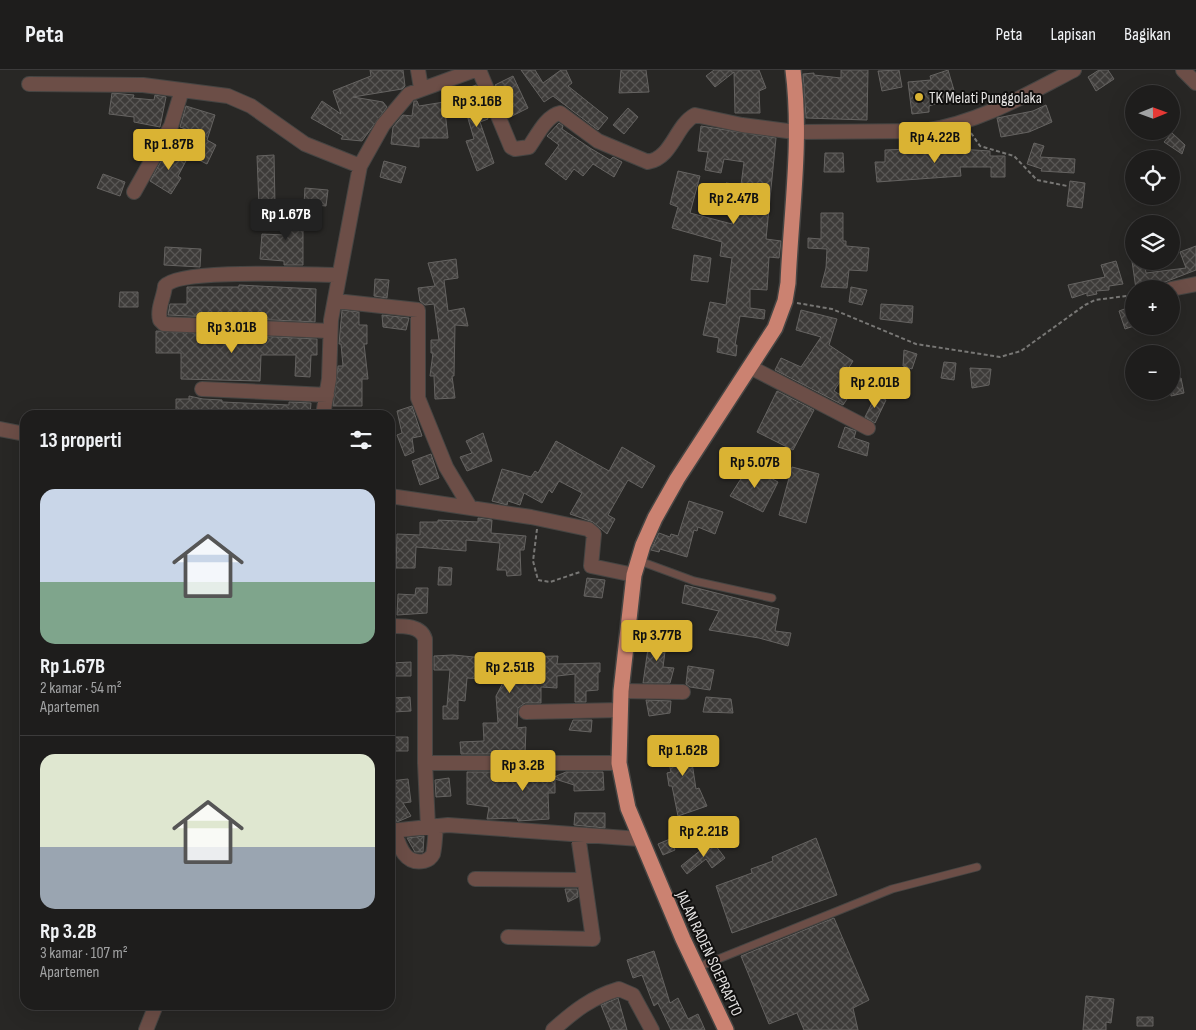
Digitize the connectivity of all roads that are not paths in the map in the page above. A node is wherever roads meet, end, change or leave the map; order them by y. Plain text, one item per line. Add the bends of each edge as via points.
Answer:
1 (418, 70) edge
2 (475, 70) edge
3 (479, 70) edge
4 (795, 70) edge
5 (1074, 70) edge
6 (1184, 70) edge
7 (1196, 83) edge
8 (29, 84) dead end
9 (421, 88) junction
10 (182, 90) junction
11 (795, 132) junction
12 (360, 166) junction
13 (134, 192) dead end
14 (339, 275) junction
15 (1196, 284) edge
16 (1180, 287) edge
17 (336, 301) junction
18 (330, 331) junction
19 (750, 367) junction
20 (202, 389) dead end
21 (327, 394) junction
22 (324, 410) edge
23 (868, 428) dead end
24 (0, 429) edge
25 (20, 433) edge
26 (395, 497) edge
27 (470, 507) junction
28 (637, 560) junction
29 (634, 576) junction
30 (772, 598) dead end
31 (395, 626) edge
32 (621, 691) junction
33 (683, 692) dead end
34 (620, 710) junction
35 (526, 712) dead end
36 (619, 763) junction
37 (425, 764) junction
38 (432, 826) junction
39 (395, 831) edge
40 (578, 835) junction
41 (395, 836) edge
42 (640, 839) junction
43 (977, 867) dead end
44 (475, 879) dead end
45 (584, 880) junction
46 (508, 937) dead end
47 (696, 968) junction
48 (154, 1010) edge
49 (146, 1030) edge
50 (553, 1030) edge
51 (652, 1030) edge
52 (726, 1030) edge

1 - 9 street
2 - 9 street
3 - 11 street via 511,147 515,149 529,147 548,120 560,113 598,141 648,162 665,153 687,119 695,114
4 - 11 highway, JALAN RADEN SOEPRAPTO
5 - 11 street via 964,123 924,130
6 - 7 street
8 - 10 street via 102,83
9 - 12 street via 409,94 392,115
10 - 12 street via 220,94 240,100 305,144
10 - 13 street via 171,126
11 - 19 highway, JALAN RADEN SOEPRAPTO via 791,235 784,301 775,328
12 - 14 street
14 - 17 street
14 - 18 street via 218,274 174,279 165,286 160,309 160,320 164,324
15 - 16 street
17 - 18 street
17 - 27 street via 418,310 418,398 446,467
18 - 21 street
19 - 23 street
19 - 28 highway, JALAN RADEN SOEPRAPTO via 672,487
20 - 21 street
21 - 22 street
24 - 25 street
26 - 27 street
27 - 29 street via 592,530 591,566
28 - 29 highway, JALAN RADEN SOEPRAPTO
28 - 30 lane via 694,581
29 - 32 highway, JALAN RADEN SOEPRAPTO
31 - 37 street via 412,628 424,636
32 - 33 street
32 - 34 highway, JALAN RADEN SOEPRAPTO
34 - 35 street
34 - 36 highway, JALAN RADEN SOEPRAPTO
36 - 37 street
36 - 42 highway, JALAN RADEN SOEPRAPTO via 628,808
37 - 38 street
38 - 39 street
38 - 40 street
38 - 41 street via 431,858 420,861 407,857
40 - 42 street
40 - 45 street
42 - 47 highway, JALAN RADEN SOEPRAPTO
43 - 47 lane via 892,889
44 - 45 street
45 - 46 street via 593,939
47 - 52 highway, JALAN RADEN SOEPRAPTO
48 - 49 street
50 - 51 street via 597,996 619,989 638,1001

